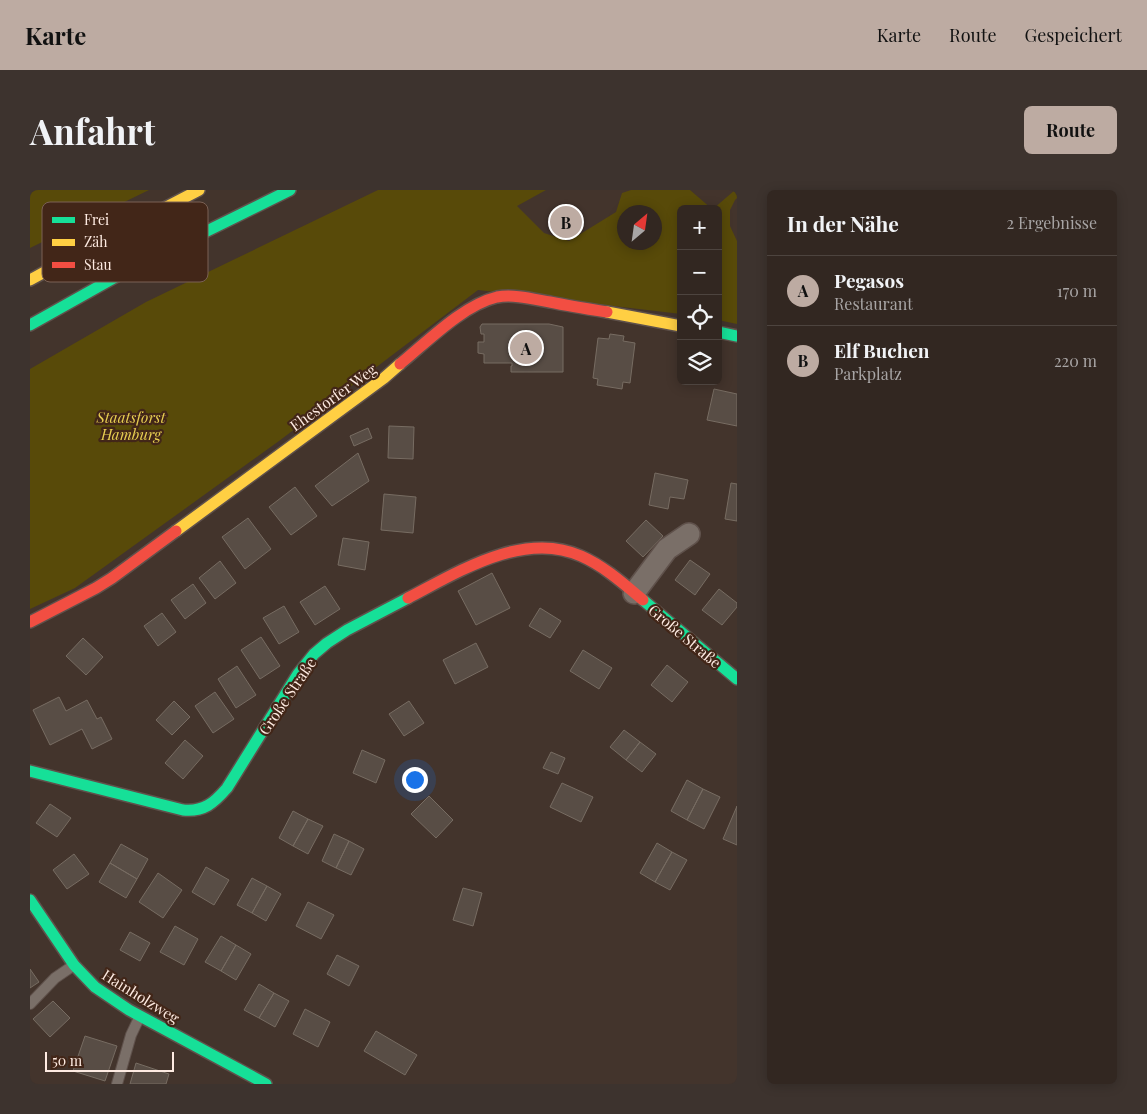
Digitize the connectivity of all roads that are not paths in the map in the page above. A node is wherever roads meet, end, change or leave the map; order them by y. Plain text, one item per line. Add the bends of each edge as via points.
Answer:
1 (199, 190) edge
2 (290, 190) edge
3 (176, 202) edge
4 (208, 230) edge
5 (42, 273) edge
6 (30, 280) edge
7 (107, 282) edge
8 (30, 325) edge
9 (677, 325) edge
10 (722, 333) edge
11 (737, 336) edge
12 (689, 534) dead end
13 (634, 593) junction
14 (30, 622) edge
15 (737, 679) edge
16 (30, 771) edge
17 (30, 900) edge
18 (74, 965) junction
19 (30, 1004) edge
20 (140, 1016) junction
21 (117, 1084) edge
22 (266, 1084) edge

1 - 3 main road
2 - 4 main road
5 - 6 main road
7 - 8 main road
9 - 14 main road, Ehestorfer Weg via 528,298 506,296 482,302 112,578
10 - 11 main road
12 - 13 street, Große Straße via 667,549
13 - 15 main road, Große Straße
13 - 16 main road, Große Straße via 588,558 559,549 506,553 461,571 372,616 318,650 292,683 227,788 215,802 199,810 183,810
17 - 18 main road, Hainholzweg
18 - 19 lane via 55,978
18 - 20 main road, Hainholzweg via 95,987
20 - 21 lane
20 - 22 main road, Hainholzweg

